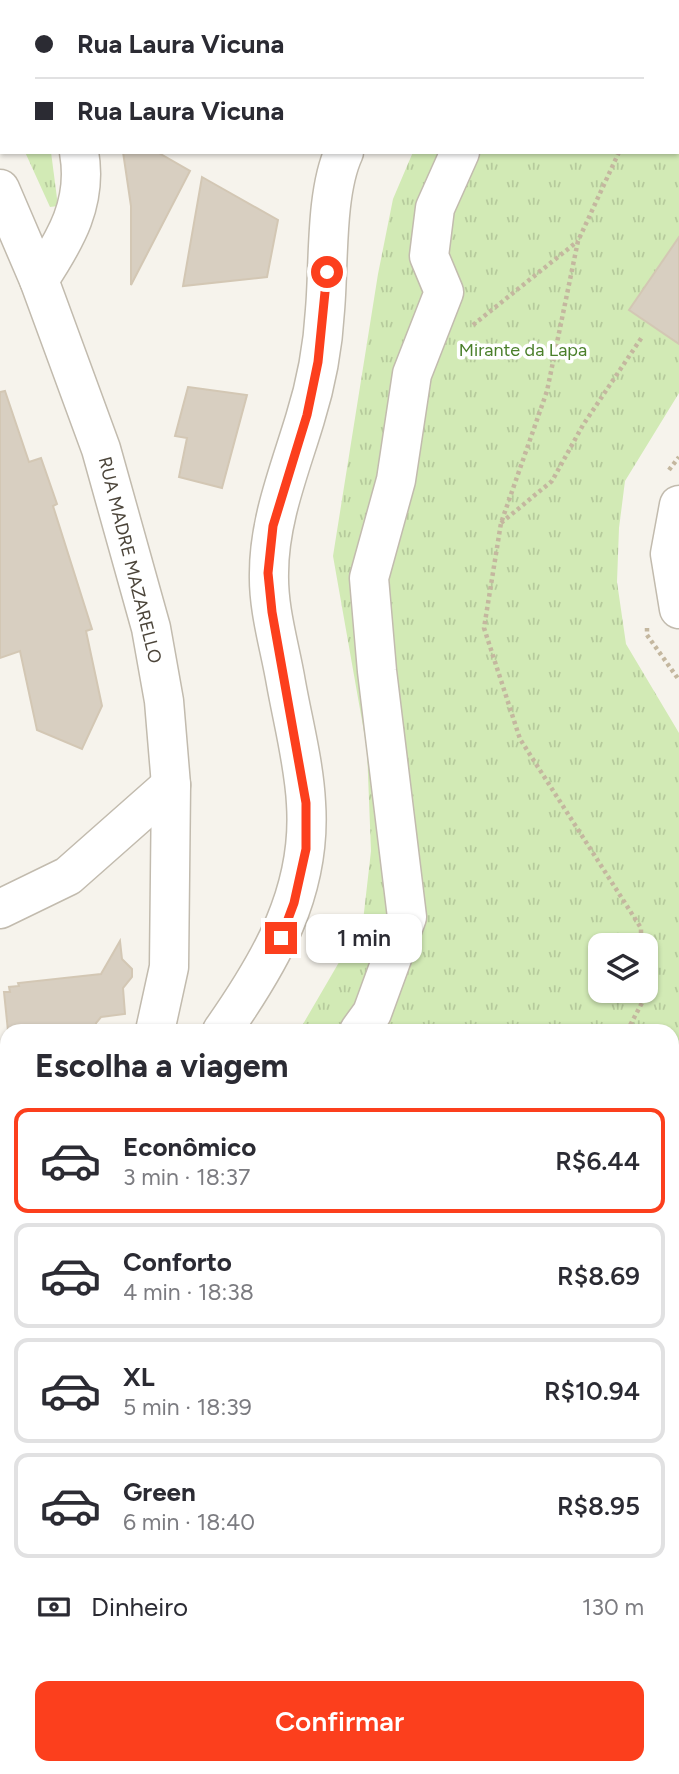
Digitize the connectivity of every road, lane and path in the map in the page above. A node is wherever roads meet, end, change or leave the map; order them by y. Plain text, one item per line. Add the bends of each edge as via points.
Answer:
1 (79, 154) edge
2 (344, 154) edge
3 (459, 154) edge
4 (618, 154) edge
5 (0, 189) edge
6 (578, 241) junction
7 (39, 280) junction
8 (464, 332) dead end
9 (642, 337) dead end
10 (679, 505) edge
11 (500, 523) junction
12 (679, 609) edge
13 (171, 785) junction
14 (0, 909) edge
15 (641, 933) edge
16 (642, 1003) edge
17 (157, 1024) edge
18 (227, 1024) edge
19 (364, 1024) edge
20 (631, 1024) edge

1 - 7 street via 83,174 79,203 70,228
2 - 18 street via 333,202 318,362 273,526 268,573 302,770 306,849 281,938
3 - 19 street via 435,208 429,256 444,292 412,374 396,480 369,578 407,917
4 - 6 path
5 - 7 street, RUA MADRE MAZARELLO
6 - 8 path
6 - 11 path via 547,391
7 - 13 street, RUA MADRE MAZARELLO via 101,449 151,628 164,701
9 - 11 path via 552,481
10 - 12 street via 670,554
11 - 15 path via 484,628 520,738
13 - 14 street via 68,876
13 - 17 street, RUA MADRE MAZARELLO via 169,967
16 - 20 path

